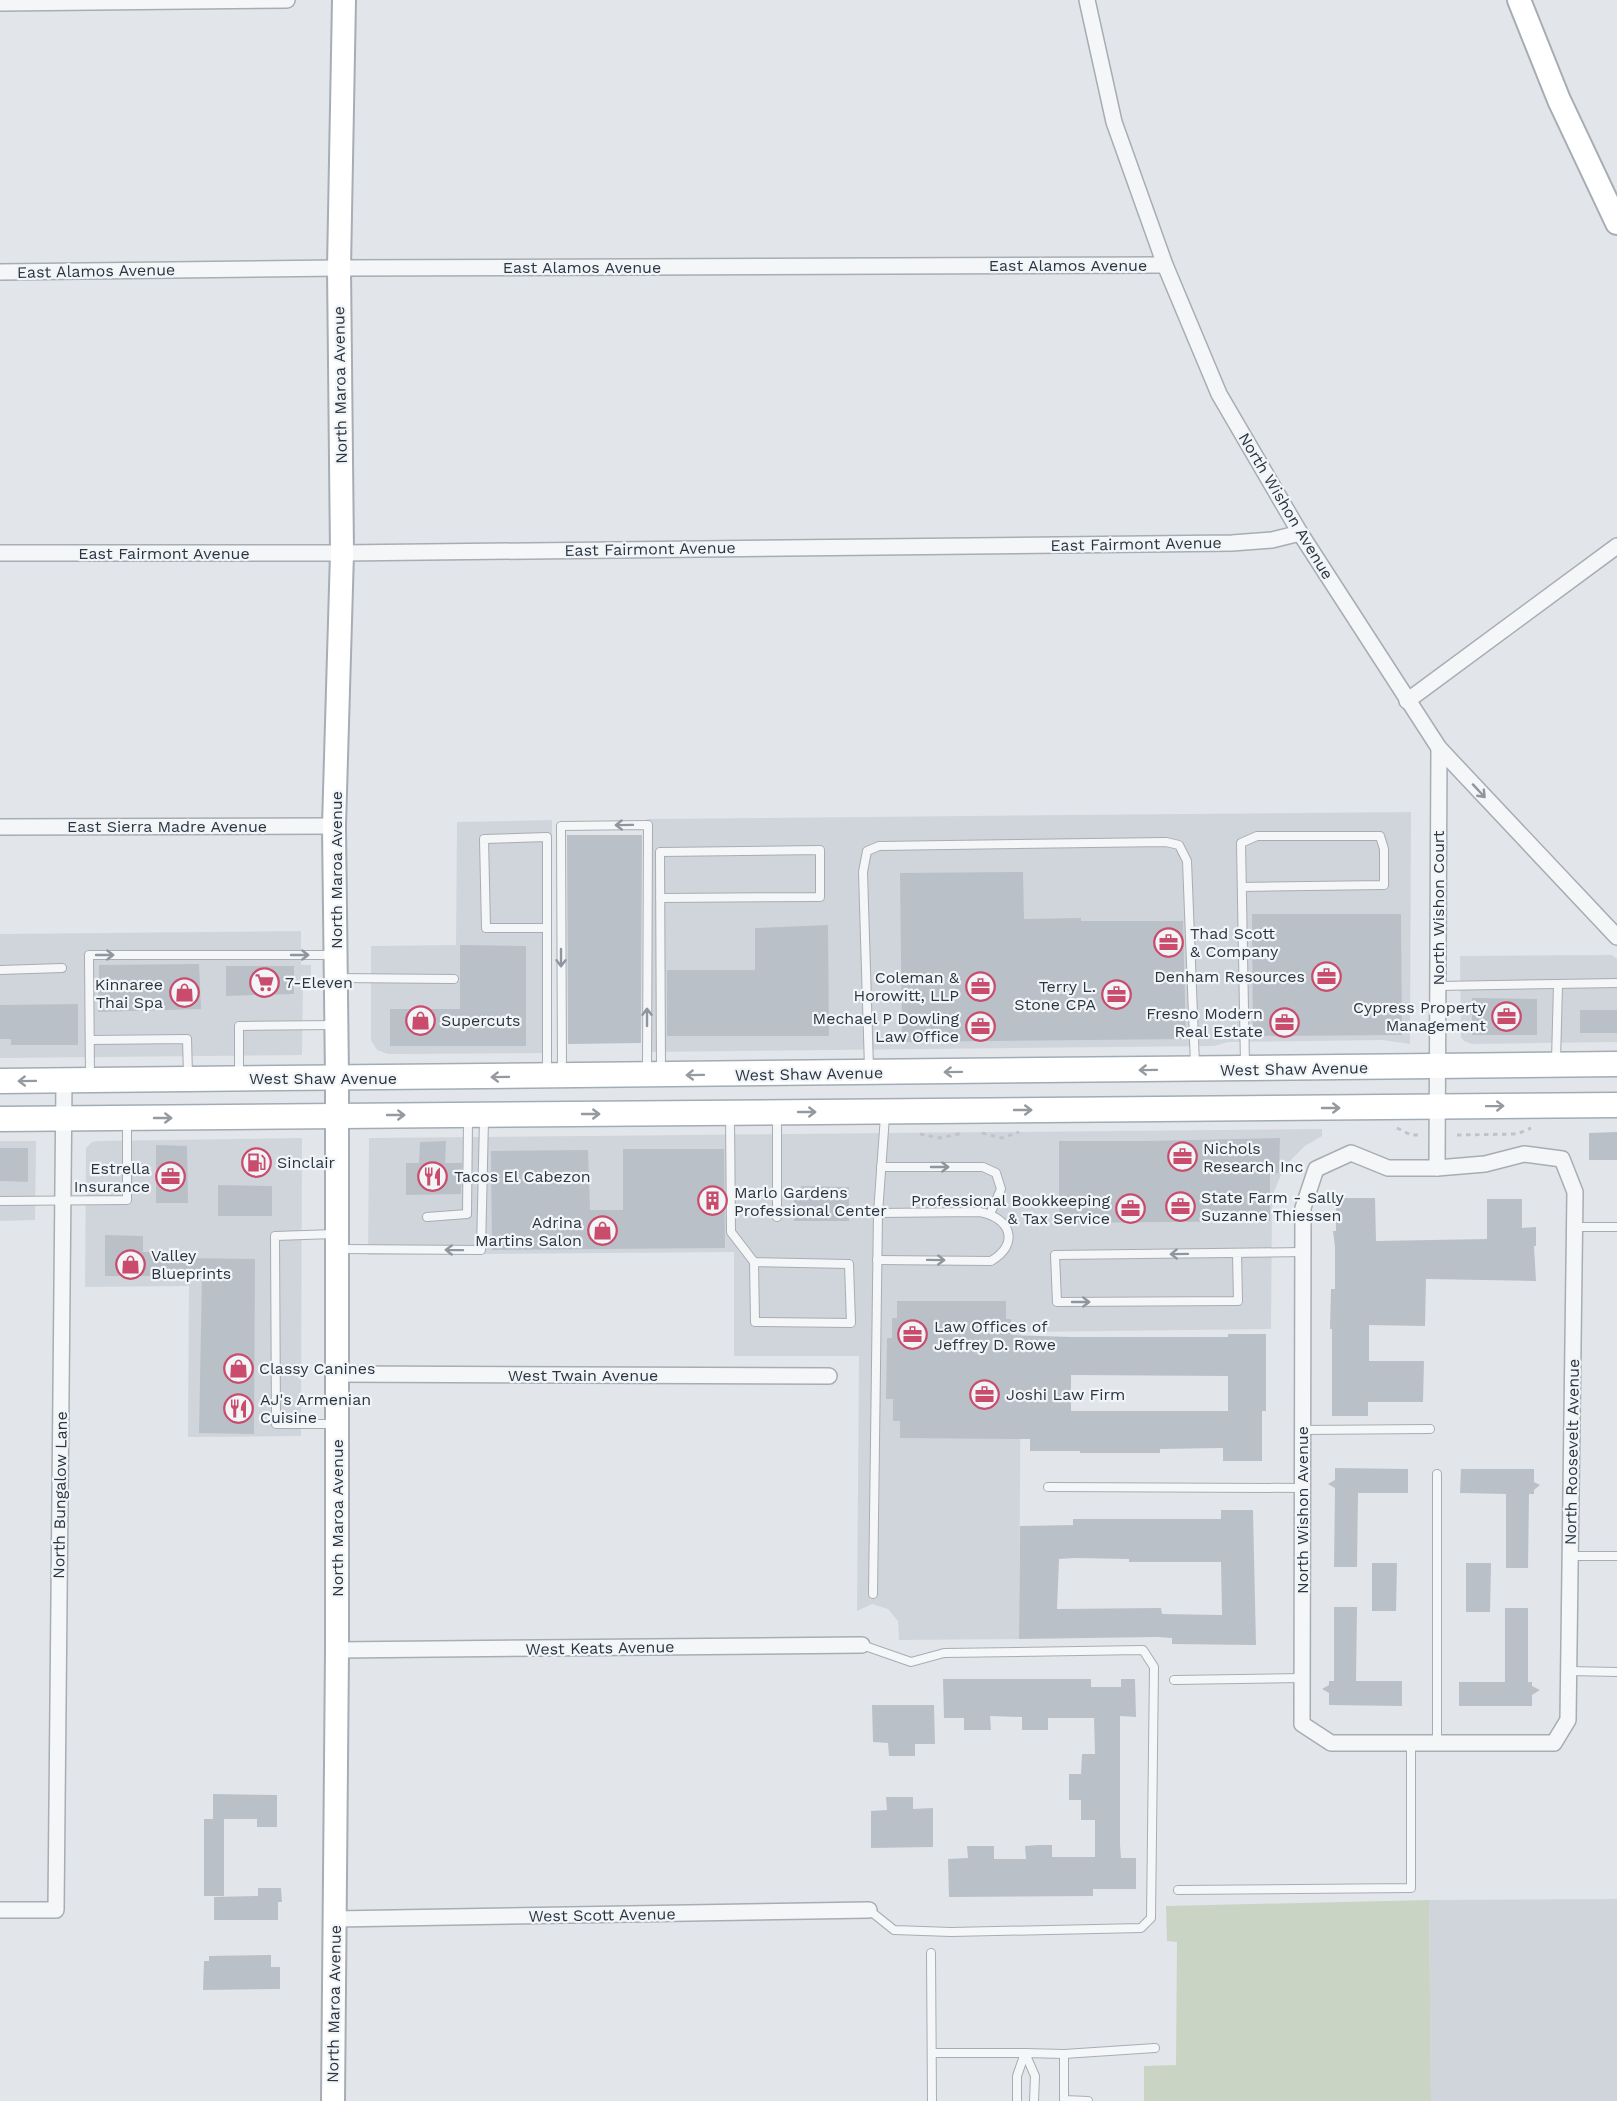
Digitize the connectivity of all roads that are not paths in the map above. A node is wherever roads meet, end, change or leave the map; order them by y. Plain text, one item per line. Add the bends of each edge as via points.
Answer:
1 (287, 0) edge
2 (344, 0) edge
3 (1087, 0) edge
4 (1519, 0) edge
5 (0, 3) edge
6 (1617, 223) edge
7 (1165, 264) junction
8 (339, 268) junction
9 (0, 272) edge
10 (1300, 533) junction
11 (1617, 546) edge
12 (0, 553) edge
13 (342, 553) junction
14 (1407, 701) junction
15 (1439, 748) junction
16 (334, 825) junction
17 (0, 827) edge
18 (1242, 887) junction
19 (660, 898) junction
20 (547, 927) junction
21 (1617, 937) edge
22 (336, 955) junction
23 (62, 969) dead end
24 (0, 970) edge
25 (336, 978) junction
26 (454, 979) dead end
27 (1617, 983) edge
28 (1558, 985) junction
29 (1438, 986) junction
30 (337, 1025) junction
31 (90, 1040) junction
32 (1617, 1064) edge
33 (1556, 1065) junction
34 (1437, 1067) junction
35 (1245, 1069) junction
36 (1196, 1070) junction
37 (869, 1073) junction
38 (654, 1075) junction
39 (554, 1076) junction
40 (337, 1078) junction
41 (239, 1079) junction
42 (64, 1080) junction
43 (90, 1080) junction
44 (188, 1080) junction
45 (0, 1081) edge
46 (1617, 1105) edge
47 (1437, 1107) junction
48 (886, 1111) junction
49 (730, 1112) junction
50 (777, 1112) junction
51 (476, 1114) junction
52 (337, 1116) junction
53 (65, 1118) junction
54 (127, 1118) junction
55 (0, 1119) edge
56 (1562, 1159) joint
57 (881, 1167) junction
58 (1437, 1168) junction
59 (0, 1201) edge
60 (64, 1201) junction
61 (878, 1213) junction
62 (990, 1214) junction
63 (427, 1217) dead end
64 (777, 1217) dead end
65 (1574, 1227) junction
66 (1617, 1227) edge
67 (337, 1242) junction
68 (1303, 1252) junction
69 (1237, 1253) junction
70 (878, 1260) junction
71 (754, 1262) junction
72 (337, 1374) junction
73 (829, 1376) dead end
74 (337, 1424) junction
75 (1430, 1429) dead end
76 (1302, 1430) junction
77 (1437, 1474) dead end
78 (1048, 1487) dead end
79 (1302, 1488) junction
80 (1570, 1556) junction
81 (1617, 1556) edge
82 (873, 1593) dead end
83 (862, 1646) joint
84 (337, 1650) junction
85 (1569, 1671) junction
86 (1617, 1672) edge
87 (1302, 1678) junction
88 (1174, 1680) dead end
89 (1411, 1743) junction
90 (1437, 1743) junction
91 (1554, 1743) joint
92 (1178, 1890) dead end
93 (0, 1910) edge
94 (869, 1910) joint
95 (335, 1919) junction
96 (931, 1953) dead end
97 (1155, 2048) dead end
98 (932, 2053) junction
99 (1025, 2053) junction
100 (1064, 2054) junction
101 (333, 2101) edge
102 (932, 2101) edge
103 (1017, 2101) edge
104 (1034, 2101) edge
105 (1088, 2101) edge

1 - 5 street
2 - 8 main road, North Maroa Avenue
3 - 7 street, North Wishon Avenue via 1114,122
4 - 6 main road via 1558,100
7 - 8 street, East Alamos Avenue
7 - 10 street, North Wishon Avenue via 1219,394
8 - 9 street, East Alamos Avenue
8 - 13 main road, North Maroa Avenue
10 - 13 street, East Fairmont Avenue via 1232,543
10 - 14 street, North Wishon Avenue
11 - 14 street
12 - 13 street, East Fairmont Avenue
13 - 16 main road, North Maroa Avenue
14 - 15 street, North Wishon Avenue
15 -> 21 street, North Wishon Avenue
15 - 29 street, North Wishon Court
16 - 17 street, East Sierra Madre Avenue
16 - 22 main road, North Maroa Avenue
18 - 18 lane via 1241,843 1257,836 1380,836 1384,885
18 - 35 lane
19 - 19 lane via 660,852 820,850 820,897
19 - 38 lane
20 - 20 lane via 547,837 484,839 486,927
20 - 39 lane
22 - 25 main road, North Maroa Avenue
31 -> 22 lane via 89,954
23 - 24 lane
25 - 26 lane
25 - 30 main road, North Maroa Avenue
27 - 28 lane
28 - 29 lane
28 - 33 lane
29 - 34 street, North Wishon Court
30 - 40 main road, North Maroa Avenue
30 - 41 lane via 239,1026
31 - 43 lane
31 - 44 lane via 187,1039
32 - 33 main road, West Shaw Avenue
33 - 34 main road, West Shaw Avenue
34 - 35 main road, West Shaw Avenue
34 - 47 street
35 - 36 main road, West Shaw Avenue
36 -> 37 main road, West Shaw Avenue
36 - 37 lane via 1187,861 1179,845 1166,842 879,846 867,851 863,872
37 -> 38 main road, West Shaw Avenue
38 - 39 main road, West Shaw Avenue
38 -> 39 lane via 648,825 561,826
39 -> 40 main road, West Shaw Avenue
40 - 41 main road, West Shaw Avenue
40 - 52 main road, North Maroa Avenue
41 - 44 main road, West Shaw Avenue
42 - 43 main road, West Shaw Avenue
42 -> 45 main road, West Shaw Avenue
42 - 53 street, North Bungalow Lane
43 - 44 main road, West Shaw Avenue
47 -> 46 main road
48 -> 47 main road
47 - 58 street
50 -> 48 main road
48 - 57 lane
49 - 50 main road
51 -> 49 main road
49 - 71 lane via 731,1232
50 - 64 lane
52 -> 51 main road
51 - 63 lane via 467,1214
51 -> 67 lane via 481,1251
54 -> 52 main road
52 - 67 main road, North Maroa Avenue
53 - 54 main road
53 - 55 main road
53 - 60 street, North Bungalow Lane
54 - 60 lane via 127,1200
56 - 58 street, North Wishon Avenue via 1524,1154 1485,1164
56 - 65 street, North Roosevelt Avenue via 1575,1192
57 - 61 lane
57 -> 62 lane via 983,1167 996,1173 1001,1190
58 - 68 street, North Wishon Avenue via 1388,1168 1351,1153 1316,1168 1303,1208
59 - 60 lane
60 - 93 street, North Bungalow Lane via 56,1910
61 - 62 lane
61 - 70 lane
70 -> 62 lane via 991,1261 1007,1248 1010,1238 1005,1224
65 - 66 lane
65 - 80 street, North Roosevelt Avenue
67 - 72 main road, North Maroa Avenue
67 - 74 lane via 275,1236 276,1424
68 - 69 lane
68 - 76 street, North Wishon Avenue
69 -> 69 lane via 1055,1255 1057,1302 1238,1302
70 - 82 lane
71 - 71 lane via 755,1322 851,1323 849,1264
72 - 73 street, West Twain Avenue
72 - 74 main road, North Maroa Avenue
74 - 84 main road, North Maroa Avenue
75 - 76 lane
76 - 79 street, North Wishon Avenue
77 - 90 lane
78 - 79 lane
79 - 87 street, North Wishon Avenue
80 - 81 lane
80 - 85 street, North Roosevelt Avenue
83 - 84 street, West Keats Avenue
83 - 94 lane via 911,1662 944,1653 1143,1650 1154,1667 1151,1918 1141,1928 894,1930
84 - 95 main road, North Maroa Avenue
85 - 86 lane
85 - 91 street, North Roosevelt Avenue via 1568,1720
87 - 88 lane
87 - 89 street, North Wishon Avenue via 1302,1724 1331,1743
89 - 90 street, North Wishon Avenue
89 - 92 lane via 1411,1888
90 - 91 street, North Wishon Avenue
94 - 95 street, West Scott Avenue
95 - 101 main road, North Maroa Avenue
96 - 98 lane
97 - 100 lane
98 - 99 lane
98 - 102 lane
99 - 100 lane
99 - 103 lane via 1017,2076
99 - 104 lane via 1035,2076
100 - 105 lane via 1064,2100

